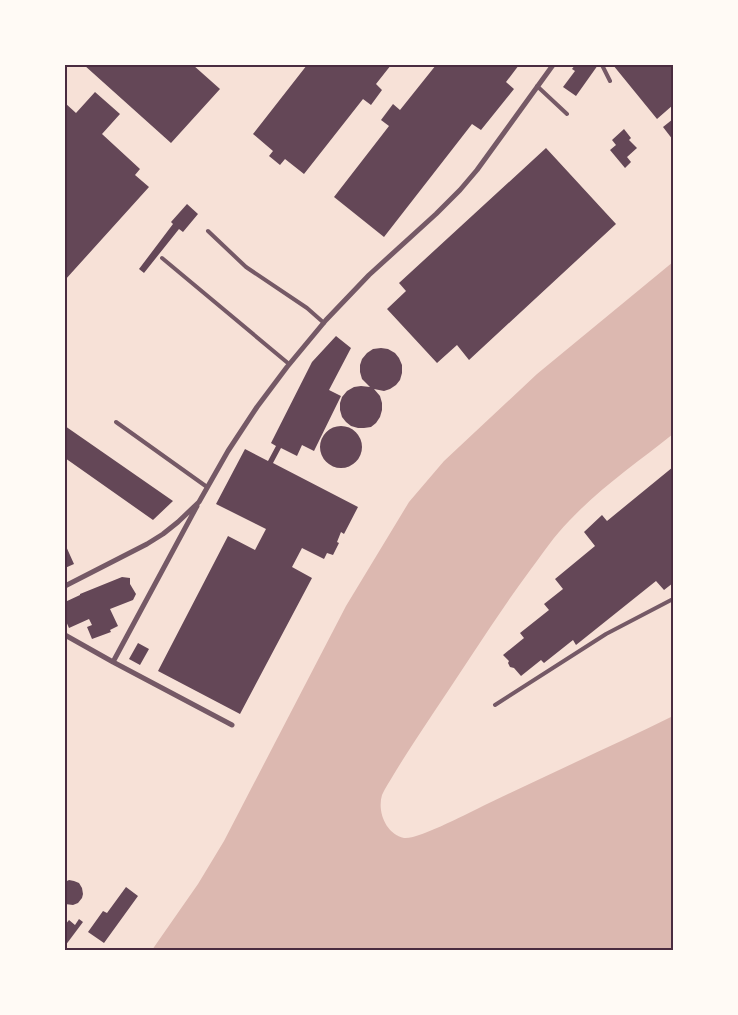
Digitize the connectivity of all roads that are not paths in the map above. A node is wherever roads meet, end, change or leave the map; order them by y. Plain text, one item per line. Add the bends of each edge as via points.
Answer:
1 (553, 65) edge
2 (602, 65) edge
3 (610, 81) dead end
4 (538, 86) junction
5 (567, 114) dead end
6 (208, 231) dead end
7 (162, 258) dead end
8 (324, 323) junction
9 (290, 364) junction
10 (116, 422) dead end
11 (207, 487) junction
12 (199, 502) junction
13 (65, 586) edge
14 (673, 599) edge
15 (65, 635) edge
16 (113, 662) junction
17 (495, 705) dead end
18 (232, 725) dead end

1 - 4 street
2 - 3 lane
4 - 5 lane
4 - 8 street via 460,190
6 - 8 lane via 246,267
7 - 9 lane
8 - 9 street
9 - 11 street via 256,407
10 - 11 lane
11 - 12 street
12 - 13 street via 163,534
12 - 16 street
14 - 17 lane via 606,634
15 - 16 street
16 - 18 street

